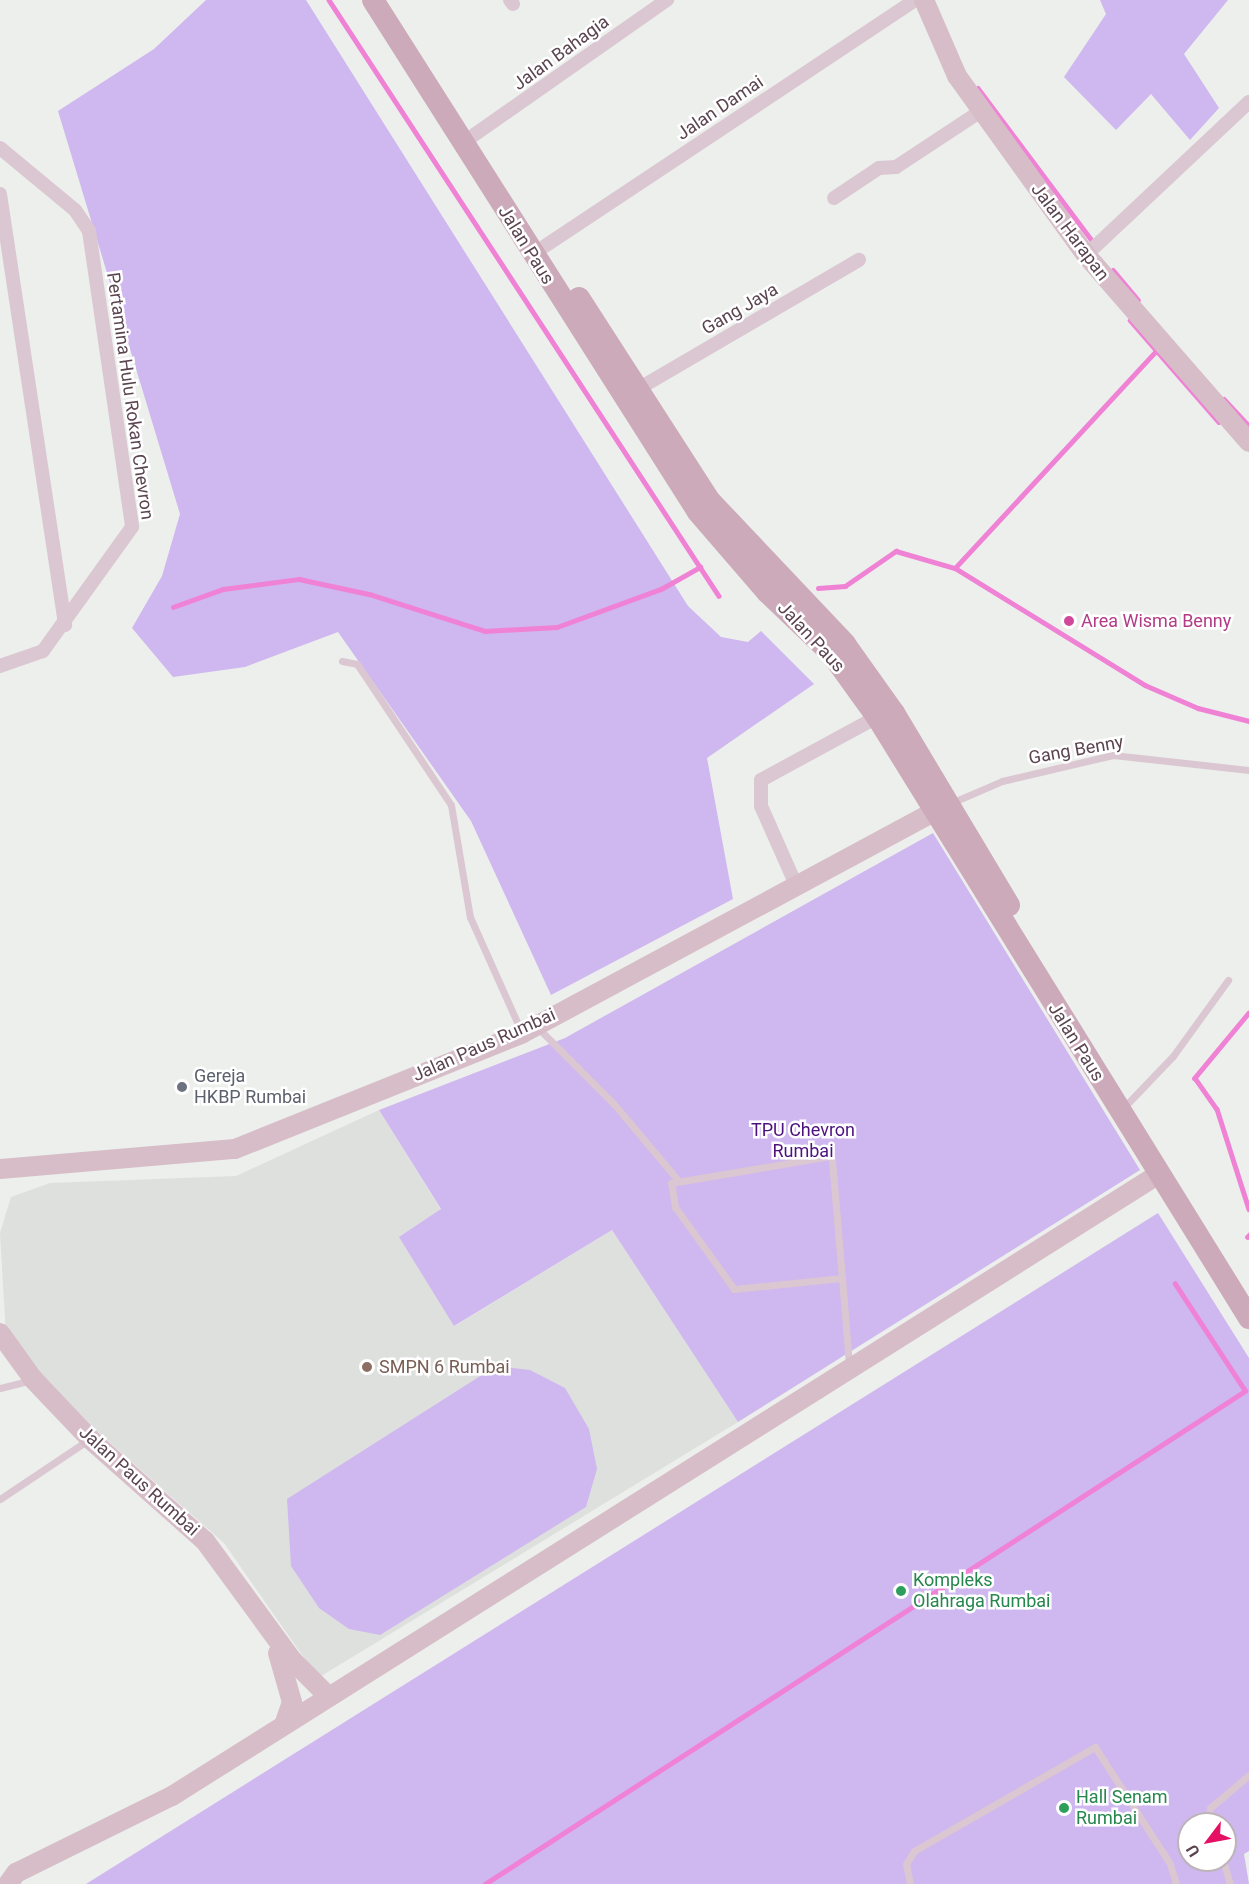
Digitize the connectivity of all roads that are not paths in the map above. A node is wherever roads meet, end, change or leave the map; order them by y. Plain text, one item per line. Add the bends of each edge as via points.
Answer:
1 (373, 0) edge
2 (390, 0) edge
3 (668, 0) edge
4 (917, 1) edge
5 (1249, 102) edge
6 (977, 114) junction
7 (474, 135) junction
8 (0, 148) edge
9 (0, 194) edge
10 (834, 198) dead end
11 (545, 246) junction
12 (1087, 254) junction
13 (859, 260) dead end
14 (638, 389) junction
15 (1249, 442) edge
16 (65, 625) junction
17 (342, 661) dead end
18 (0, 666) edge
19 (877, 717) junction
20 (1249, 770) edge
21 (941, 808) junction
22 (796, 885) junction
23 (1228, 980) dead end
24 (529, 1029) junction
25 (1129, 1102) junction
26 (0, 1169) edge
27 (1164, 1171) junction
28 (676, 1178) junction
29 (842, 1278) junction
30 (1249, 1295) edge
31 (1249, 1318) edge
32 (0, 1332) edge
33 (849, 1373) junction
34 (33, 1379) junction
35 (0, 1388) edge
36 (90, 1439) junction
37 (0, 1499) edge
38 (274, 1632) junction
39 (327, 1695) junction
40 (285, 1722) junction
41 (1249, 1774) edge
42 (1209, 1812) edge
43 (8, 1884) edge
44 (910, 1884) edge
45 (1176, 1884) edge

1 - 19 main road, Jalan Paus via 698,512 767,591 831,653
2 - 7 main road, Jalan Paus
3 - 7 street, Jalan Bahagia
4 - 6 street, Jalan Harapan
4 - 11 street, Jalan Damai
5 - 12 street
6 - 10 street via 896,167 879,168
6 - 12 street, Jalan Harapan
7 - 11 main road, Jalan Paus
8 - 16 street, Pertamina Hulu Rokan Chevron via 75,210 89,231 130,510 127,539
9 - 16 street
11 - 14 main road, Jalan Paus
12 - 15 street, Jalan Harapan
13 - 14 street, Gang Jaya
14 - 21 main road, Jalan Paus via 710,501 845,644
16 - 18 street, Pertamina Hulu Rokan Chevron via 43,651
17 - 24 lane via 357,664 452,805 471,917
19 - 21 main road, Jalan Paus
19 - 22 street via 761,780 761,806
20 - 21 lane, Gang Benny via 1113,755 1002,781
21 - 22 street, Jalan Paus Rumbai
21 - 25 main road, Jalan Paus
21 - 27 main road, Jalan Paus
22 - 24 street, Jalan Paus Rumbai
23 - 25 lane via 1173,1056
24 - 26 street, Jalan Paus Rumbai via 220,1153
24 - 28 lane via 614,1104
25 - 27 main road, Jalan Paus
27 - 30 main road, Jalan Paus
27 - 31 main road, Jalan Paus
27 - 33 street
28 - 29 lane via 671,1183 675,1207 734,1289
28 - 29 lane via 830,1156
29 - 33 lane
32 - 34 street, Jalan Paus Rumbai
33 - 39 street
34 - 35 lane
34 - 36 street, Jalan Paus Rumbai
36 - 37 lane
36 - 38 street, Jalan Paus Rumbai via 206,1541
38 - 39 street, Jalan Paus Rumbai via 292,1660
38 - 40 street via 292,1702
39 - 40 street
40 - 43 street via 172,1796 16,1873
41 - 42 lane
44 - 45 lane via 906,1864 914,1851 1095,1746 1170,1864

